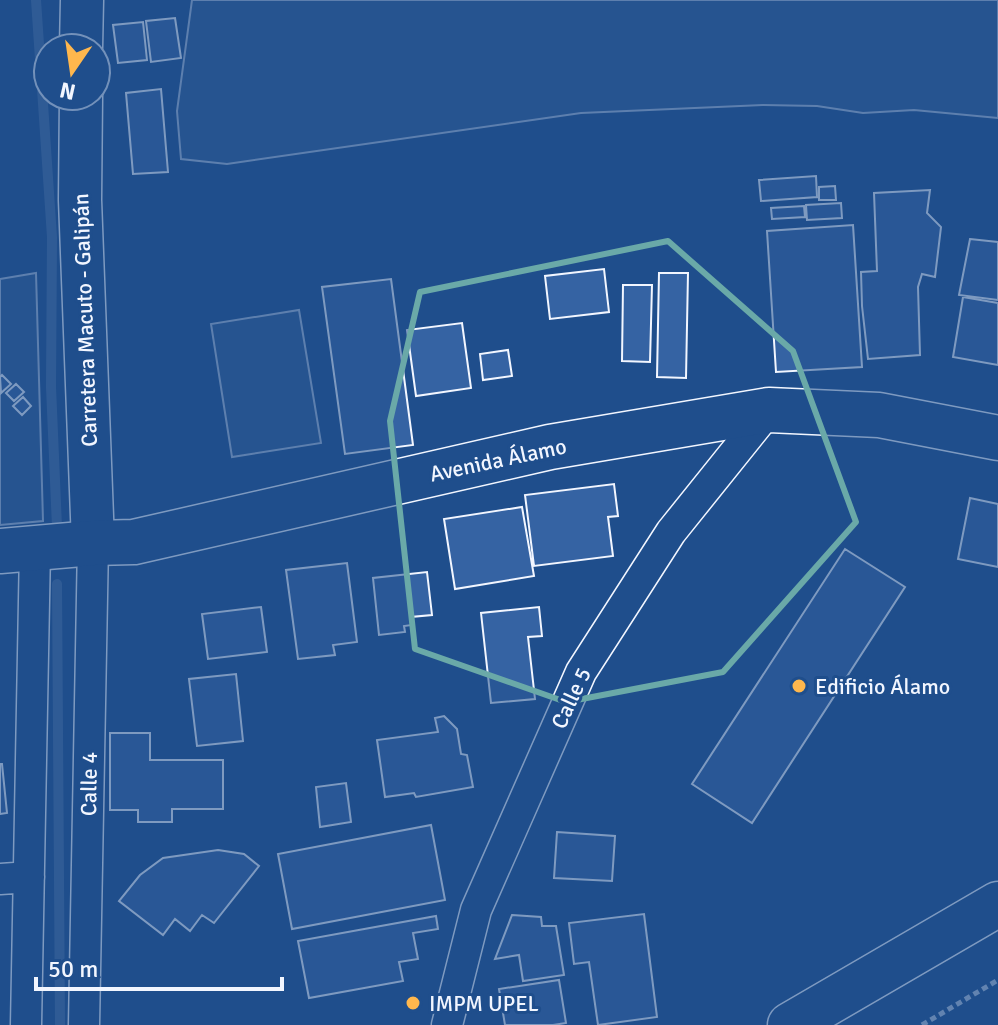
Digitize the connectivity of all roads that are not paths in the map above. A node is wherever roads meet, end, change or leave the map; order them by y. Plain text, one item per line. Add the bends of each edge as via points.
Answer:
1 (82, 0) edge
2 (81, 32) edge
3 (81, 112) edge
4 (769, 410) junction
5 (998, 438) edge
6 (93, 543) junction
7 (18, 550) edge
8 (15, 878) edge
9 (998, 904) edge
10 (26, 1025) edge
11 (84, 1025) edge
12 (447, 1025) edge
13 (790, 1025) edge

1 - 2 main road
3 - 6 main road, Carretera Macuto - Galipán
4 - 5 main road, Avenida Álamo via 879,415
4 - 6 main road, Avenida Álamo via 550,447 134,542
4 - 12 street, Calle 5 via 671,532 581,672 476,910
6 - 7 main road, Avenida Álamo
6 - 11 street, Calle 4
7 - 8 street
8 - 10 street
9 - 13 main road

